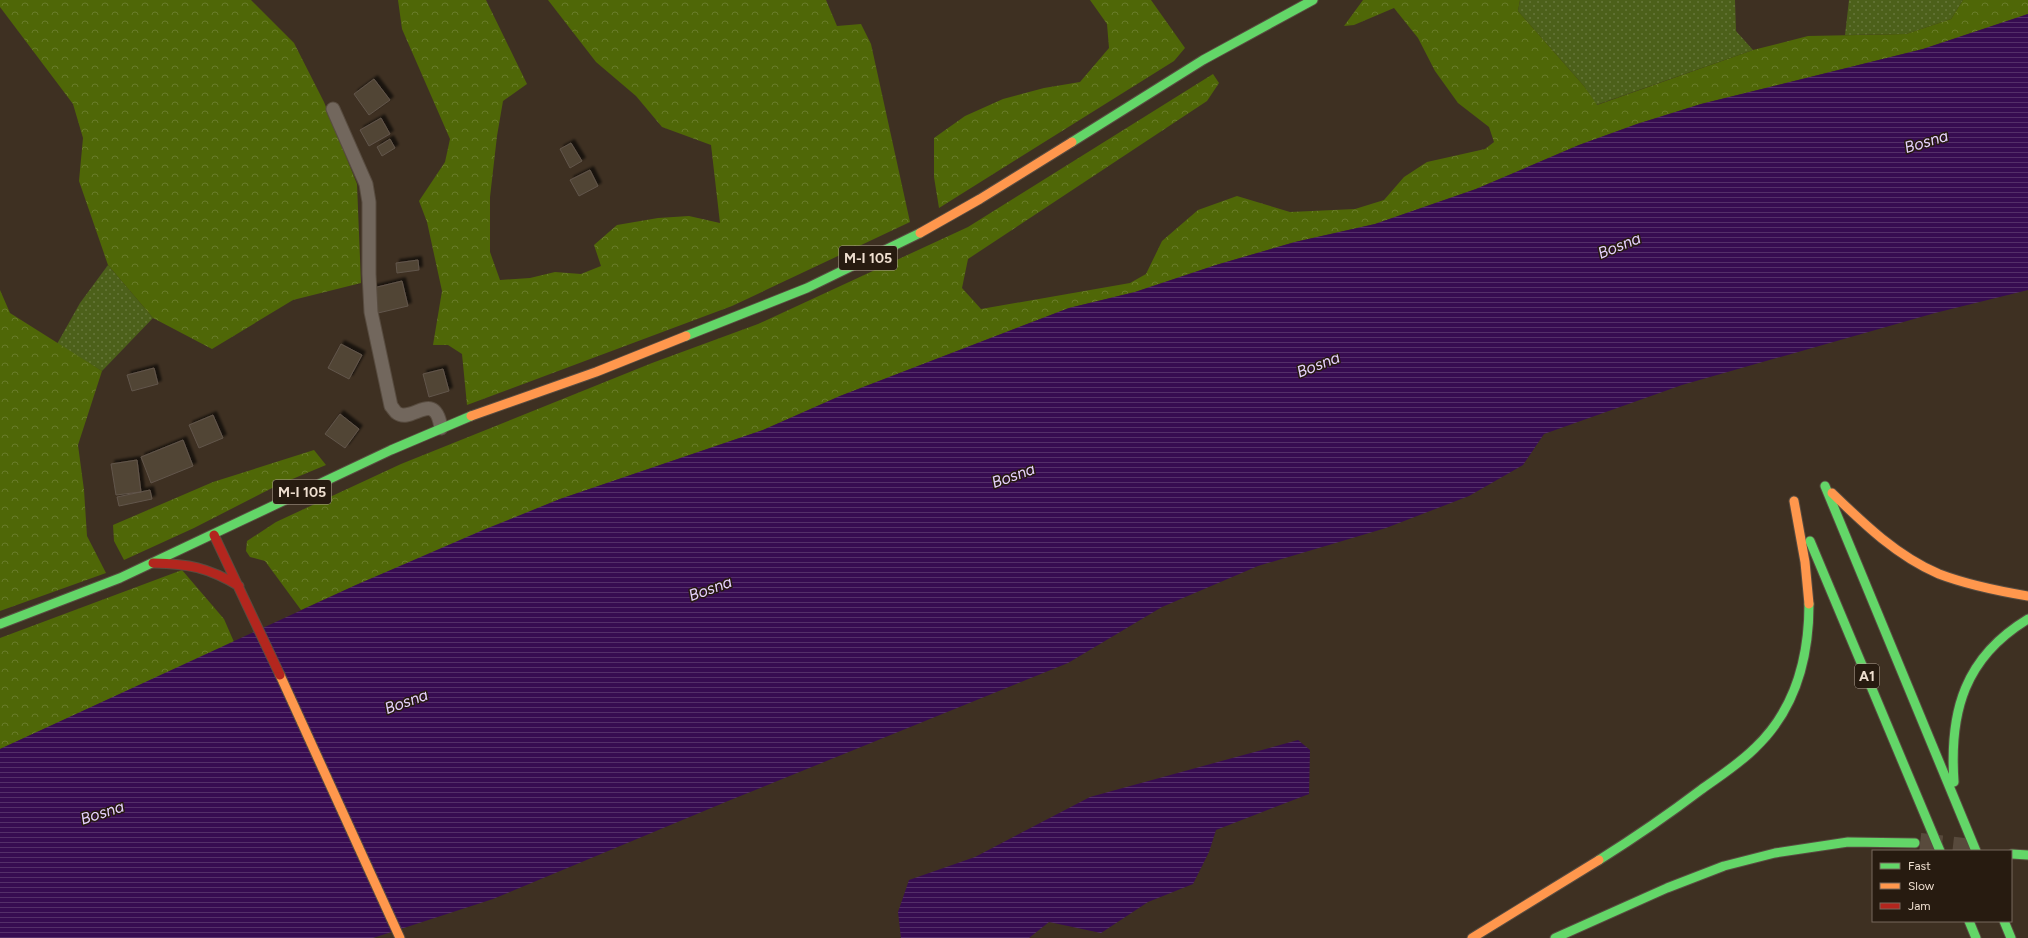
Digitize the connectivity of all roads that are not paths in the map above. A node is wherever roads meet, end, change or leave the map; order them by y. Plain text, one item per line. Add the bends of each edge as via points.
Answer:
1 (1313, 0) edge
2 (333, 109) dead end
3 (441, 428) junction
4 (214, 535) junction
5 (153, 562) junction
6 (239, 586) junction
7 (2028, 596) edge
8 (2028, 619) edge
9 (0, 624) edge
10 (1965, 824) junction
11 (1915, 843) tunnel mouth
12 (1940, 850) edge
13 (1976, 850) edge
14 (2012, 854) dead end
15 (2028, 855) edge
16 (1969, 922) edge
17 (2004, 922) edge
18 (400, 938) edge
19 (1472, 938) edge
20 (1555, 938) edge
21 (1976, 938) edge
22 (2011, 938) edge

1 - 3 main road, M-I 105 via 1203,60 973,203 918,234 821,282 682,339
2 - 3 street via 363,178 368,196 371,312 392,406 404,415 425,408 432,409 437,414
3 - 4 main road, M-I 105
4 - 5 main road, M-I 105
4 - 6 main road
5 - 6 main road via 184,564 217,573
5 - 9 main road, M-I 105 via 120,578
6 - 18 main road
7 - 10 main road, A1 via 1955,580 1915,561 1863,524 1825,486
8 - 10 main road via 2008,631 1986,653 1972,674 1961,701 1953,738 1952,773
10 - 13 main road, A1
11 - 20 main road via 1848,842 1775,853 1724,866 1667,888
12 - 19 main road, A1 via 1794,501 1809,583 1806,650 1796,686 1774,726 1750,753 1676,810
14 - 15 main road
16 - 21 main road
17 - 22 main road

